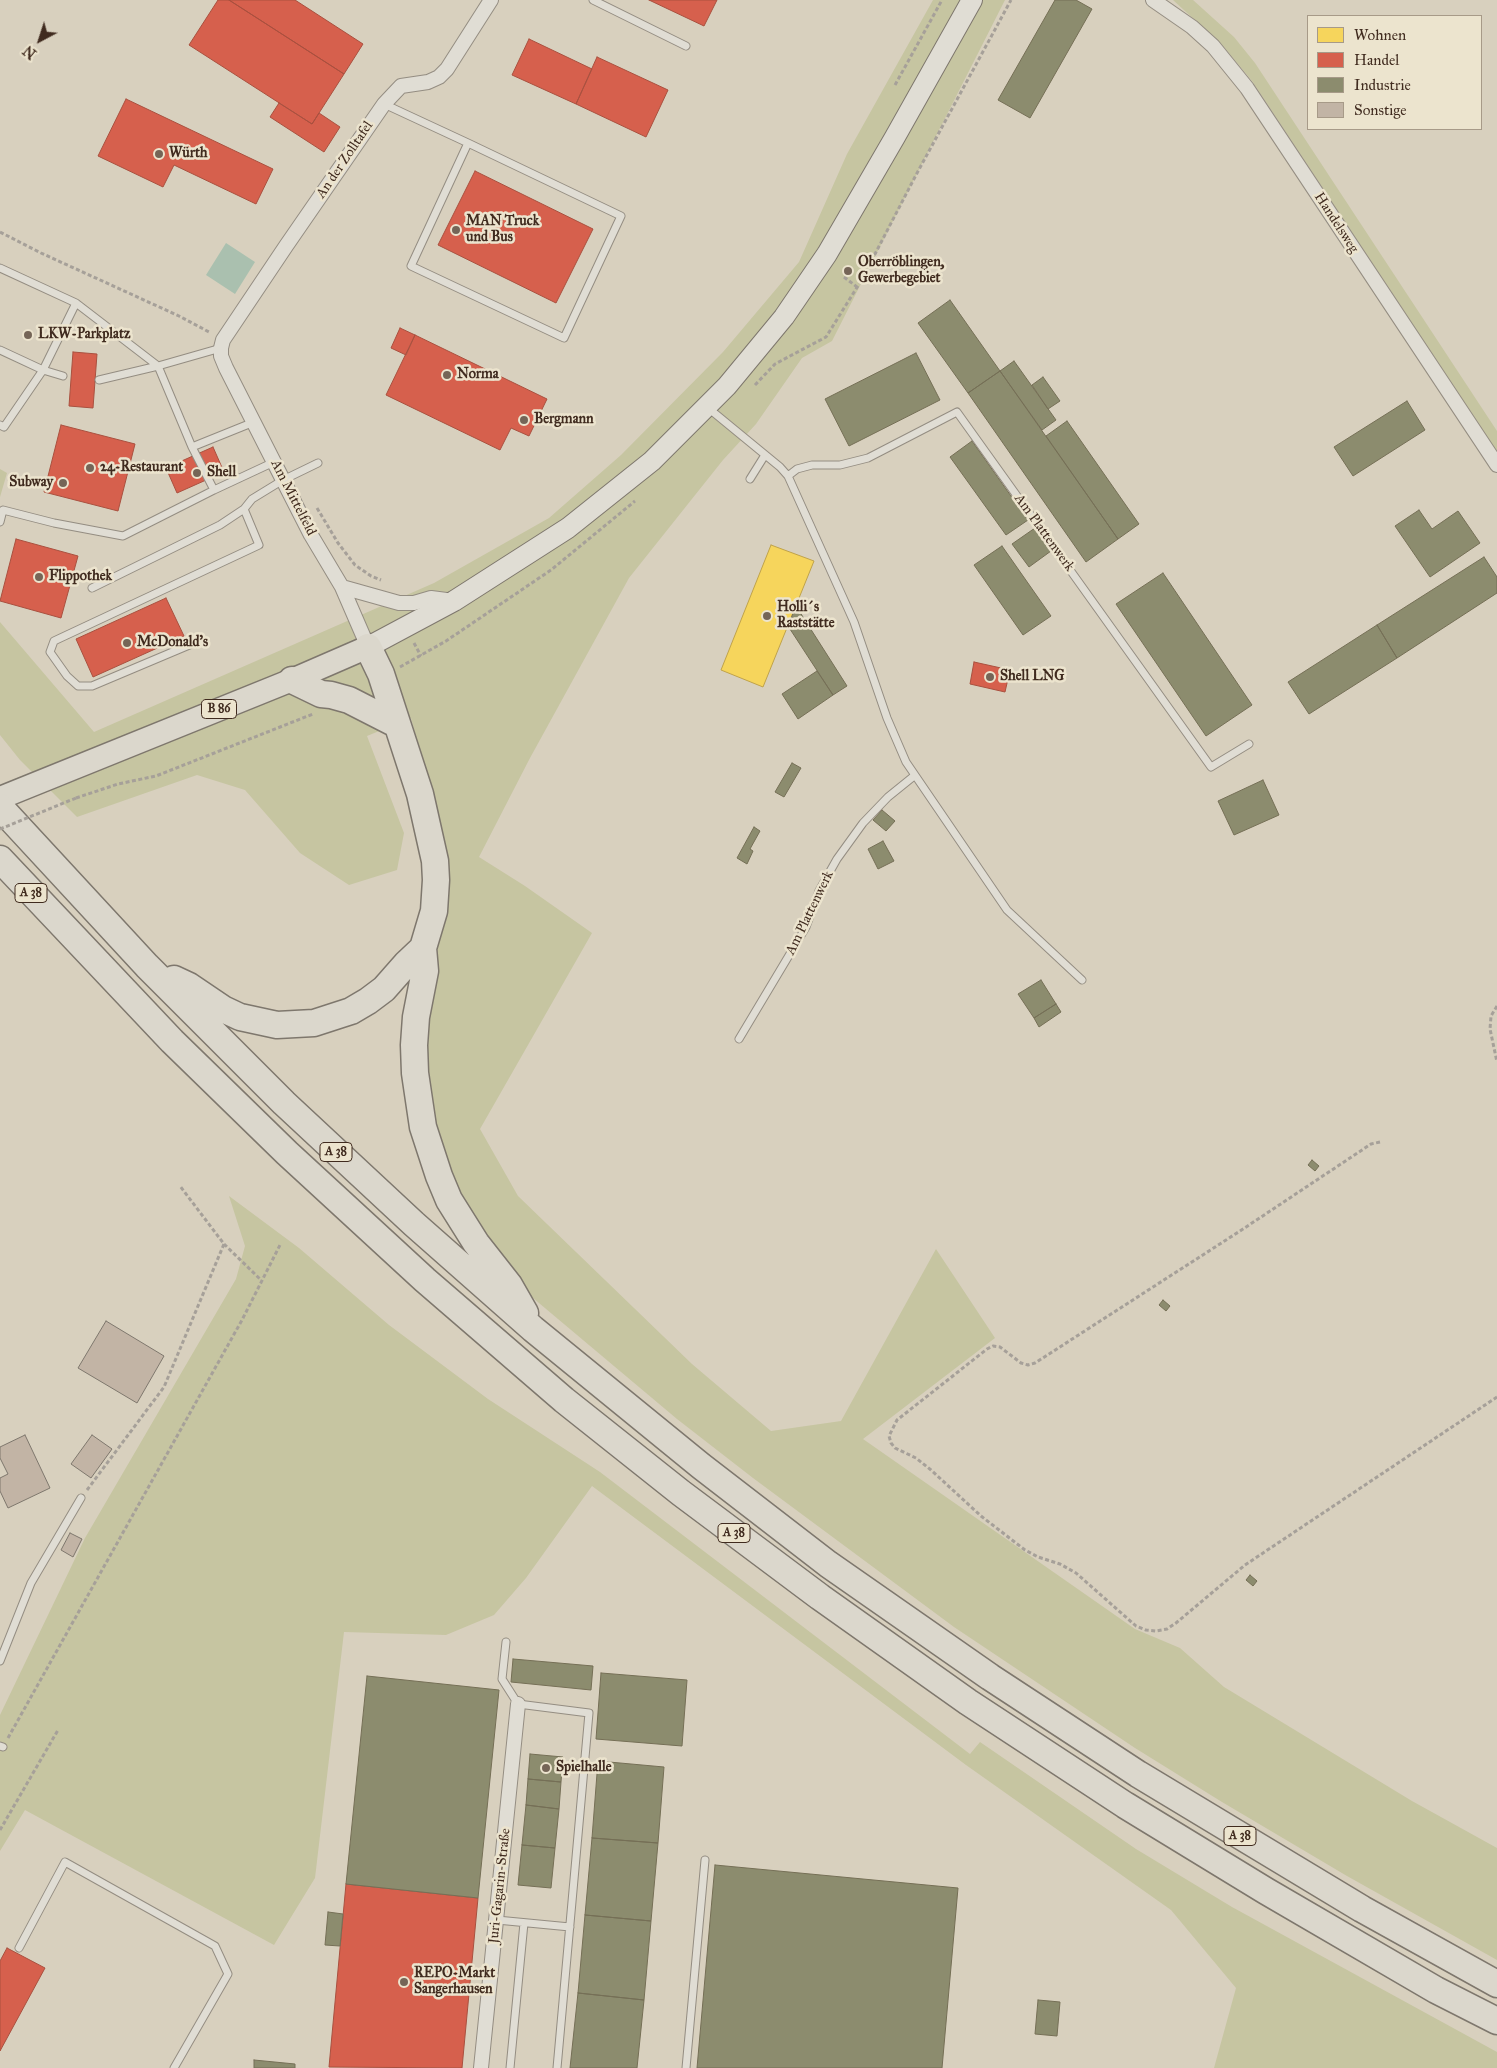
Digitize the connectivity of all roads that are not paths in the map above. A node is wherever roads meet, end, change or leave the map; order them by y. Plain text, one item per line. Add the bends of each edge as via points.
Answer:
1 (491, 0) edge
2 (593, 0) edge
3 (972, 0) edge
4 (1153, 0) edge
5 (686, 46) dead end
6 (384, 104) junction
7 (468, 143) junction
8 (0, 268) edge
9 (76, 303) junction
10 (222, 344) junction
11 (0, 350) edge
12 (158, 366) junction
13 (44, 370) junction
14 (63, 376) dead end
15 (99, 380) dead end
16 (707, 407) junction
17 (254, 422) junction
18 (0, 425) edge
19 (192, 447) junction
20 (765, 455) junction
21 (274, 462) junction
22 (318, 463) dead end
23 (1497, 465) edge
24 (788, 476) junction
25 (750, 479) dead end
26 (283, 480) junction
27 (214, 490) junction
28 (244, 509) junction
29 (0, 522) edge
30 (92, 588) dead end
31 (342, 588) junction
32 (454, 601) junction
33 (194, 643) dead end
34 (368, 647) junction
35 (292, 680) junction
36 (396, 724) junction
37 (1249, 744) dead end
38 (914, 776) junction
39 (0, 798) edge
40 (0, 807) edge
41 (0, 859) edge
42 (423, 948) junction
43 (147, 966) junction
44 (1082, 980) dead end
45 (740, 1039) dead end
46 (533, 1329) junction
47 (81, 1498) road end
48 (506, 1642) dead end
49 (0, 1661) edge
50 (518, 1704) junction
51 (705, 1860) dead end
52 (497, 1920) junction
53 (524, 1922) junction
54 (570, 1927) junction
55 (19, 1948) dead end
56 (1497, 1984) edge
57 (1497, 2021) edge
58 (174, 2068) edge
59 (481, 2068) edge
60 (510, 2068) edge
61 (557, 2068) edge
62 (686, 2068) edge

1 - 6 street, An der Zolltafel via 439,77 401,86
2 - 5 lane
3 - 16 main road via 823,261 769,336
4 - 23 street, Handelsweg via 1213,46 1247,88
6 - 7 lane
6 - 10 street, An der Zolltafel
7 - 7 lane via 411,266 564,338 621,216
8 - 9 lane
9 - 12 lane
9 - 13 lane
10 - 12 lane
10 - 17 street, Am Mittelfeld via 221,356
11 - 13 lane
12 - 15 lane
12 - 19 lane
13 - 14 lane
13 - 18 lane via 4,427
16 - 20 lane
16 - 32 main road via 652,461 597,506
17 - 19 lane
17 - 21 street, Am Mittelfeld
19 - 27 lane
20 - 24 lane
20 - 25 lane
21 - 26 street, Am Mittelfeld
21 - 27 lane
22 - 26 lane
24 - 37 lane, Am Plattenwerk via 797,468 840,465 868,458 957,412 1211,767
24 - 38 lane via 854,622 894,735
26 - 28 lane via 252,499
26 - 31 street, Am Mittelfeld
27 - 29 lane via 122,536 3,510
28 - 30 lane
28 - 33 lane via 259,545 54,642 50,652 78,686 92,686
31 - 32 street via 399,603 431,598
31 - 34 street, Am Mittelfeld
32 - 34 main road
34 - 35 main road, B 86
34 - 36 highway via 381,674
35 - 36 highway via 321,694 343,698
35 - 39 main road, B 86
36 - 42 highway via 425,813 435,861 434,911
38 - 44 lane via 1007,910
38 - 45 lane, Am Plattenwerk via 888,797 864,823 837,860 819,891 806,927
40 - 43 highway, A 38
41 - 57 highway, A 38 via 172,1041 287,1153 425,1280 564,1400 681,1494 961,1697 1125,1805 1436,1990
42 - 43 highway via 368,1001 333,1018 296,1025 277,1025 240,1017 189,986
42 - 46 highway via 425,971 416,1017 415,1073 430,1152 462,1222 510,1285
43 - 46 highway, A 38 via 284,1103
46 - 56 highway, A 38 via 828,1564 990,1677 1178,1798 1362,1909
47 - 49 lane via 31,1583
48 - 50 lane via 502,1679
50 - 52 street, Juri-Gagarin-Straße
50 - 54 lane via 589,1713
51 - 62 lane
52 - 53 lane
52 - 59 street, Juri-Gagarin-Straße
53 - 54 lane
53 - 60 lane
54 - 61 lane
55 - 58 lane via 65,1862 215,1946 228,1974

